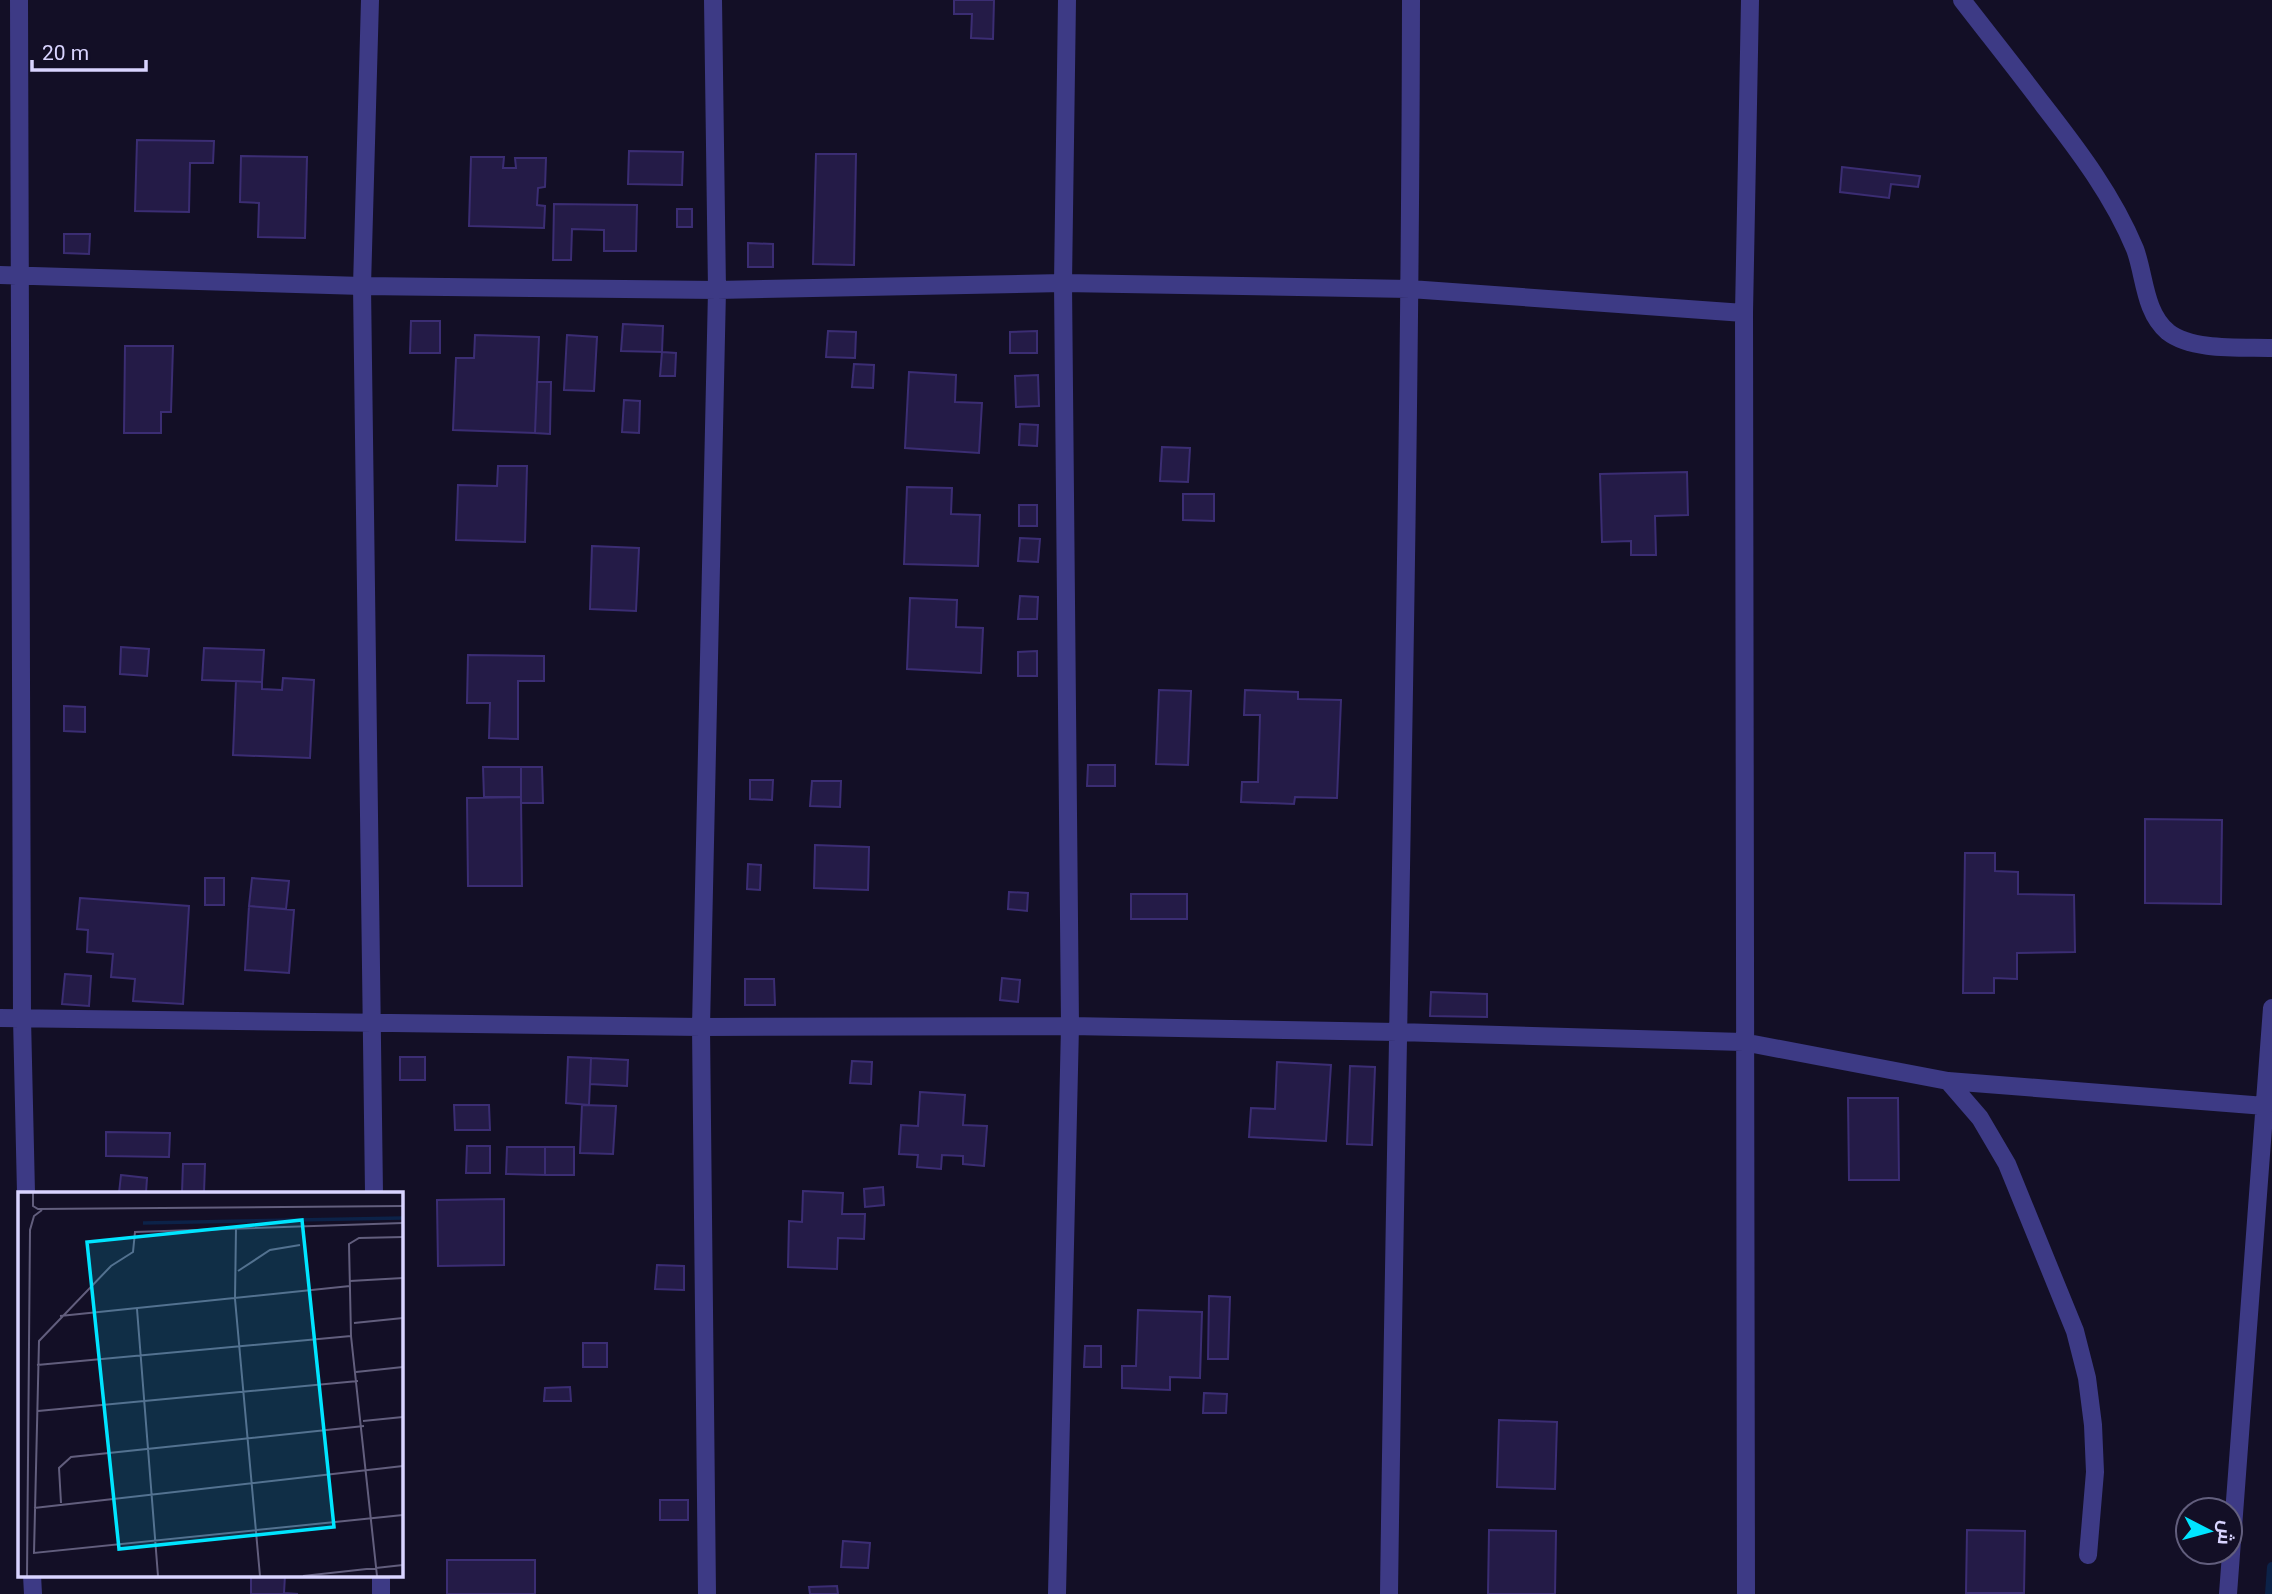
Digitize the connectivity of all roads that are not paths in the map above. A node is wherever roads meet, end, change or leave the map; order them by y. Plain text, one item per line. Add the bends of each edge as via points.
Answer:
1 (19, 0) edge
2 (370, 0) edge
3 (713, 0) edge
4 (1067, 0) edge
5 (1411, 0) edge
6 (1750, 0) edge
7 (1962, 0) edge
8 (0, 275) edge
9 (21, 276) junction
10 (1063, 283) junction
11 (362, 286) junction
12 (1410, 289) junction
13 (717, 290) junction
14 (1744, 313) junction
15 (2272, 348) edge
16 (2272, 1008) edge
17 (0, 1018) edge
18 (22, 1018) junction
19 (372, 1023) junction
20 (1070, 1026) junction
21 (701, 1027) junction
22 (1397, 1032) junction
23 (1743, 1042) junction
24 (1948, 1081) junction
25 (2265, 1106) junction
26 (26, 1192) edge
27 (374, 1192) edge
28 (2088, 1555) dead end
29 (32, 1576) edge
30 (381, 1576) edge
31 (33, 1594) edge
32 (381, 1594) edge
33 (708, 1594) edge
34 (1057, 1594) edge
35 (1390, 1594) edge
36 (1746, 1594) edge
37 (2228, 1594) edge

1 - 9 street
2 - 11 street
3 - 13 street
4 - 10 street
5 - 12 street
6 - 14 street
7 - 15 street via 2102,185 2135,250 2151,308 2162,325 2179,339 2193,343
8 - 9 street
9 - 11 street
9 - 18 street
10 - 12 street
10 - 13 street
10 - 20 street
11 - 13 street
11 - 19 street
12 - 14 street
12 - 22 street
13 - 21 street
14 - 23 street
16 - 25 street
17 - 18 street
18 - 19 street
18 - 26 street
19 - 21 street
19 - 27 street
20 - 21 street
20 - 22 street
20 - 34 street
21 - 33 street
22 - 23 street
22 - 35 street
23 - 24 street
23 - 36 street
24 - 25 street
24 - 28 street via 1980,1118 2007,1164 2074,1331 2093,1425 2095,1472
25 - 37 street
29 - 31 street
30 - 32 street

